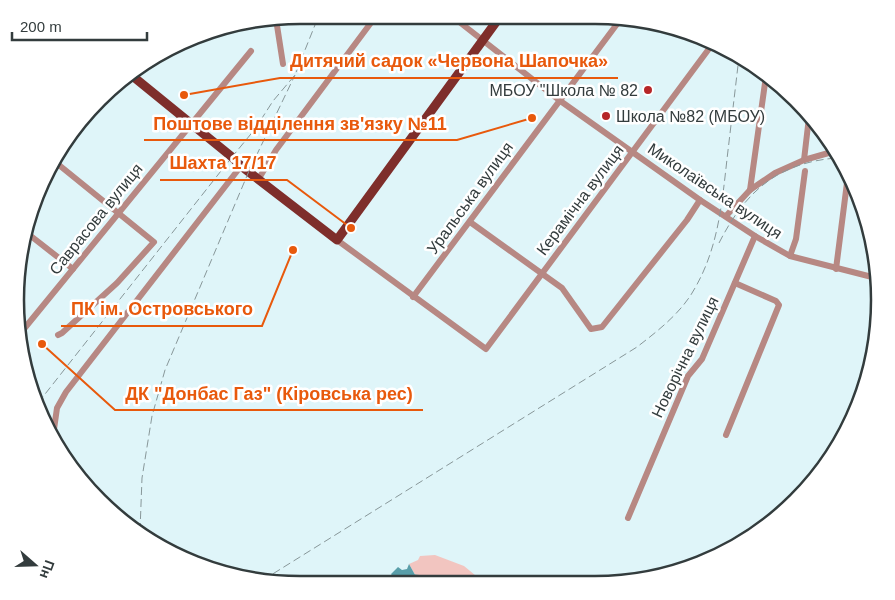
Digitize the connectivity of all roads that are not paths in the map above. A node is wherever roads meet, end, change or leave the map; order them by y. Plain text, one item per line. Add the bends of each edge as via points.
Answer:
1 (370, 24) edge
2 (462, 24) edge
3 (494, 24) edge
4 (617, 24) edge
5 (277, 25) edge
6 (482, 40) junction
7 (709, 49) edge
8 (251, 51) dead end
9 (283, 64) dead end
10 (135, 78) edge
11 (765, 83) edge
12 (559, 100) junction
13 (807, 123) edge
14 (191, 124) junction
15 (632, 152) junction
16 (829, 153) edge
17 (804, 160) junction
18 (59, 166) edge
19 (241, 166) junction
20 (805, 171) dead end
21 (258, 180) junction
22 (847, 186) edge
23 (750, 190) junction
24 (700, 200) junction
25 (119, 214) junction
26 (726, 216) junction
27 (470, 222) junction
28 (31, 236) edge
29 (755, 236) junction
30 (337, 240) junction
31 (790, 256) junction
32 (73, 269) junction
33 (836, 269) junction
34 (542, 274) junction
35 (870, 277) edge
36 (735, 284) junction
37 (413, 297) junction
38 (25, 323) edge
39 (58, 335) dead end
40 (54, 426) edge
41 (726, 435) dead end
42 (628, 518) dead end

1 - 21 street via 276,150
2 - 6 street, Миколаївська вулиця
3 - 6 main road
4 - 12 street, Уральська вулиця
5 - 9 street
6 - 12 street, Миколаївська вулиця
6 - 30 main road
7 - 15 street, Керамічна вулиця
8 - 14 street, Саврасова вулиця
10 - 14 main road
11 - 23 street
12 - 15 street, Миколаївська вулиця
12 - 27 street, Уральська вулиця
13 - 17 street
14 - 19 main road
14 - 25 street, Саврасова вулиця
15 - 24 street, Миколаївська вулиця
15 - 34 street, Керамічна вулиця
16 - 17 street
17 - 23 street via 774,173
18 - 25 street
19 - 21 main road
19 - 40 street via 66,392 57,408
20 - 31 street via 796,240
21 - 30 main road
22 - 33 street
23 - 26 street
24 - 26 street, Миколаївська вулиця
24 - 34 street via 602,328 591,329 562,288
25 - 32 street, Саврасова вулиця
25 - 39 street via 154,242 117,283
26 - 29 street, Миколаївська вулиця
27 - 34 street
27 - 37 street, Уральська вулиця
28 - 32 street
29 - 31 street, Миколаївська вулиця
29 - 36 street, Новорічна вулиця
30 - 37 street
31 - 33 street, Миколаївська вулиця
32 - 38 street, Саврасова вулиця
33 - 35 street, Миколаївська вулиця
34 - 37 street, Керамічна вулиця via 486,349
36 - 41 street via 779,303
36 - 42 street, Новорічна вулиця via 702,359 688,376

